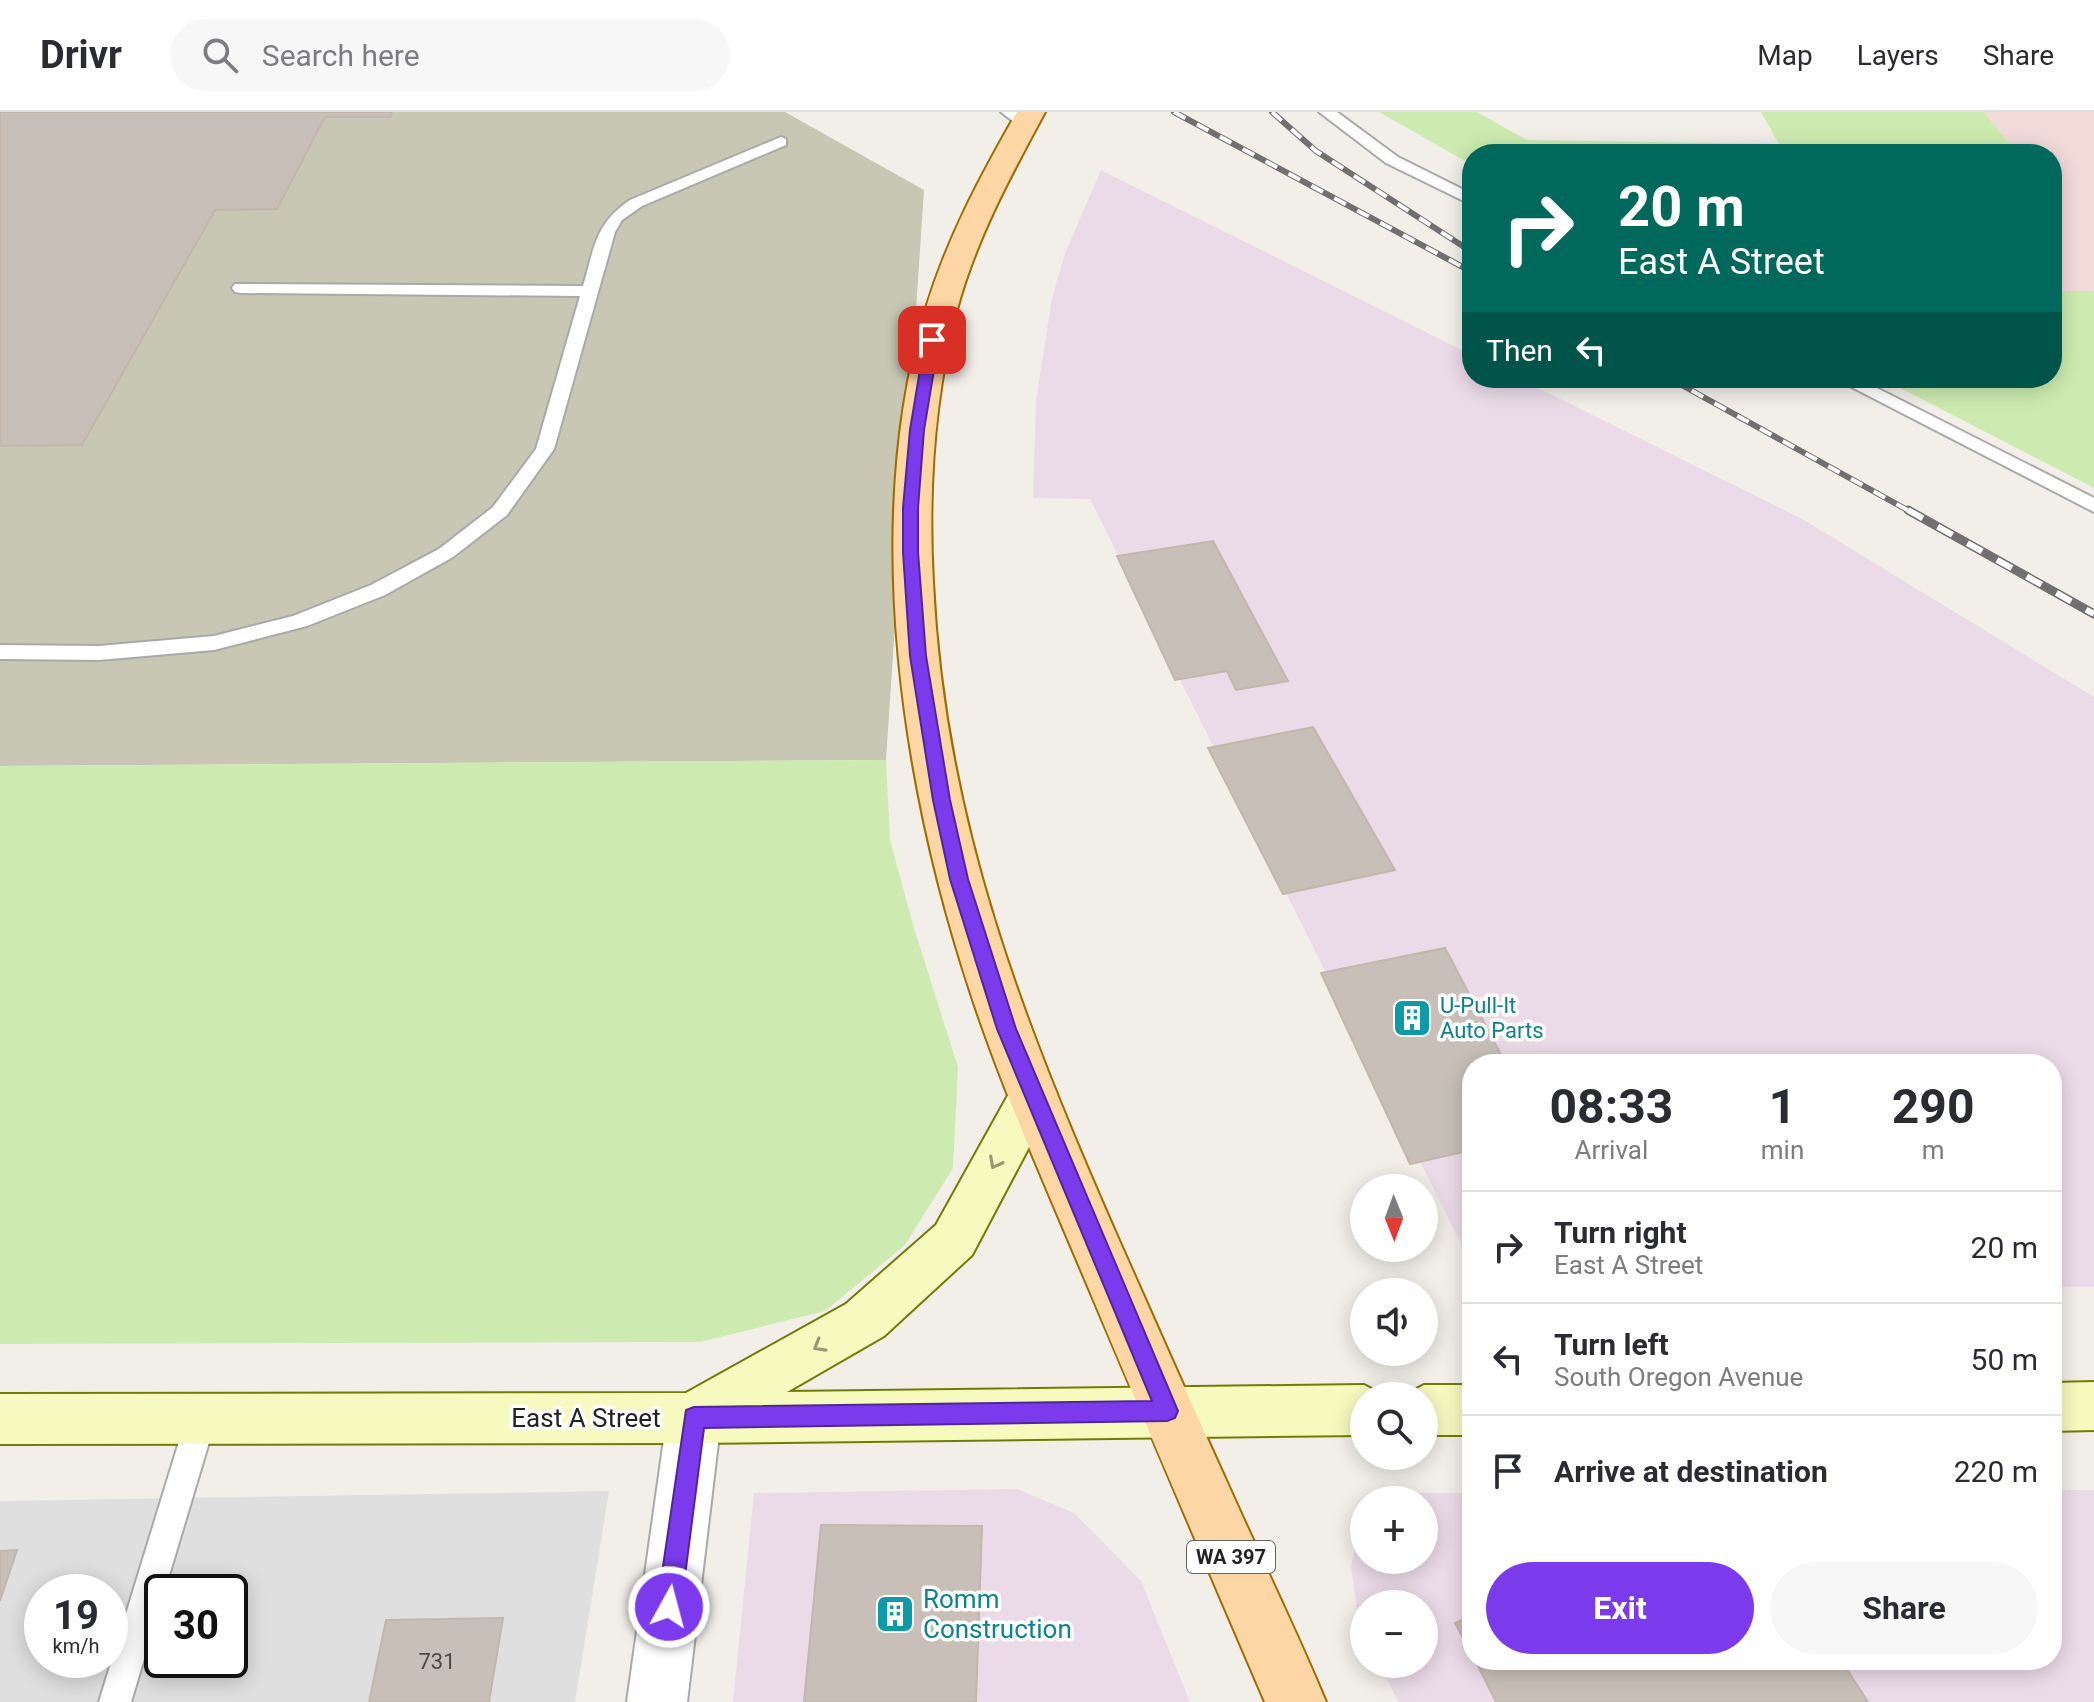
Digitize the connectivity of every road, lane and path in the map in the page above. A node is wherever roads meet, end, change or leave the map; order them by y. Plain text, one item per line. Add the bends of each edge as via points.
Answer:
1 (1327, 112) edge
2 (1021, 116) edge
3 (781, 142) dead end
4 (1462, 195) edge
5 (241, 288) dead end
6 (590, 291) junction
7 (1863, 388) edge
8 (2094, 506) edge
9 (0, 652) edge
10 (1033, 1094) junction
11 (2094, 1406) edge
12 (2062, 1407) edge
13 (1350, 1410) edge
14 (1438, 1410) edge
15 (1462, 1410) edge
16 (1167, 1411) junction
17 (694, 1418) junction
18 (0, 1419) edge
19 (201, 1419) junction
20 (115, 1702) edge
21 (657, 1702) edge
22 (1296, 1702) edge

1 - 4 lane via 1392,160
2 - 10 main road, WA 397 via 976,209 932,340 917,430 911,537 928,733 959,879
3 - 6 lane via 636,203 616,217
5 - 6 lane
6 - 9 lane via 545,449 500,511 446,553 378,590 300,621 214,643 99,653
7 - 8 lane
10 - 16 main road, WA 397
10 -> 17 main road via 954,1240 865,1320
11 - 12 main road
13 - 16 main road, East A Street
14 - 15 main road
16 - 17 main road, East A Street
16 - 22 main road, WA 397
17 - 19 main road, East A Street
17 - 21 street
18 - 19 main road, East A Street
19 - 20 lane

